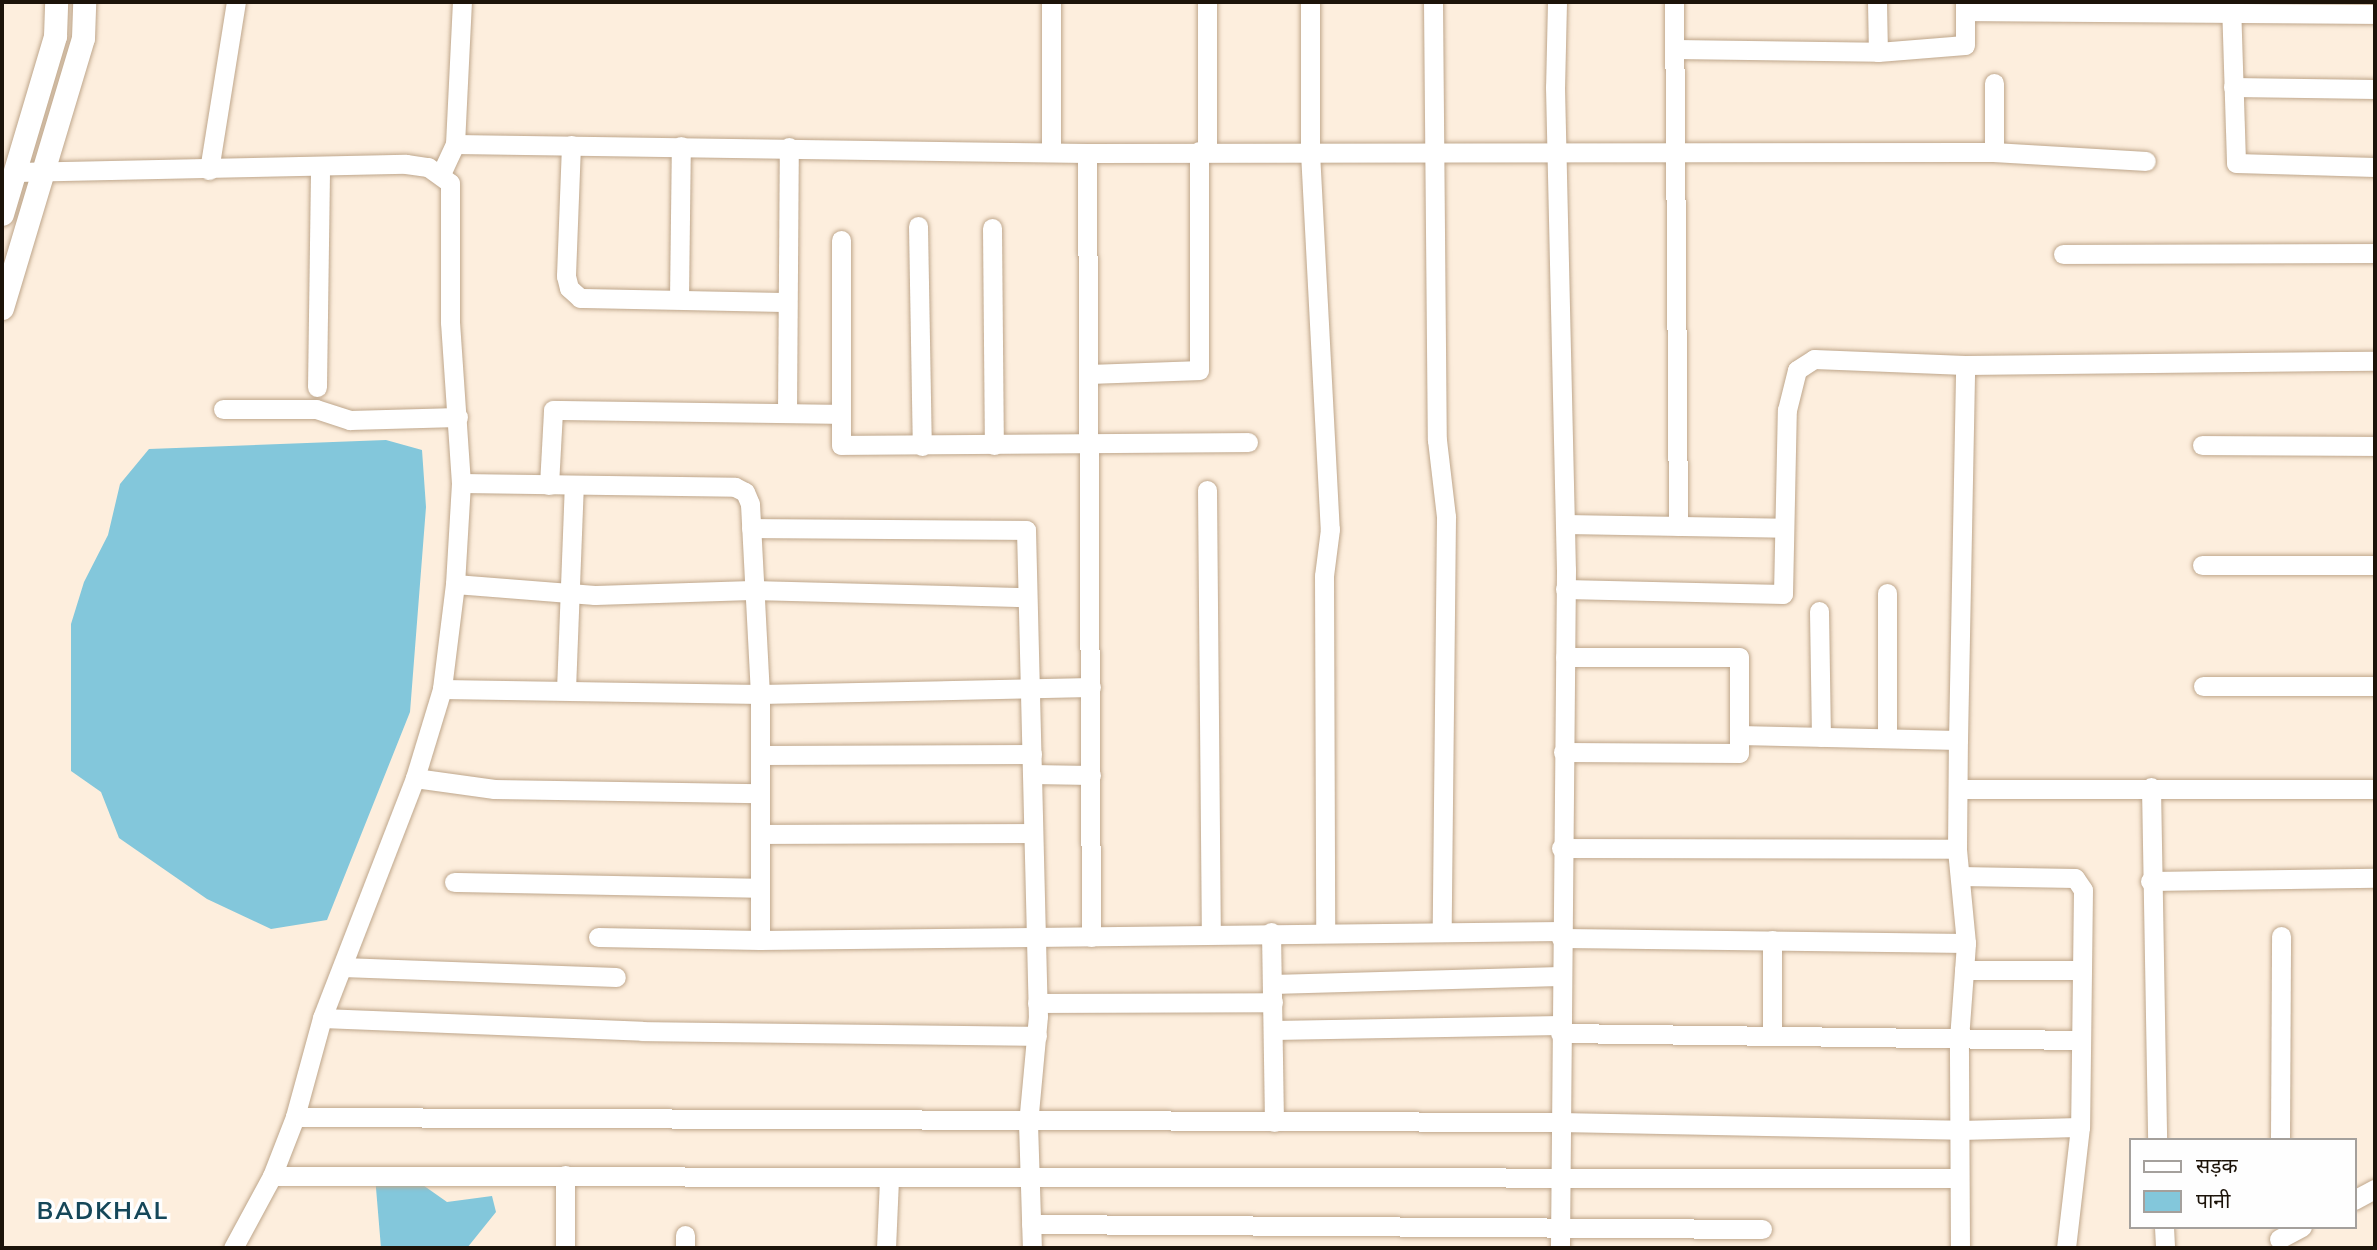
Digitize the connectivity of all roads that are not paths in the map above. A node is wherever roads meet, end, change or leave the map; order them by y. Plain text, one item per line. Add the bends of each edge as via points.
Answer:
1 (56, 2) edge
2 (84, 2) edge
3 (236, 2) edge
4 (462, 2) edge
5 (1051, 2) edge
6 (1207, 2) edge
7 (1310, 2) edge
8 (1433, 2) edge
9 (1557, 2) edge
10 (1674, 2) edge
11 (1877, 2) edge
12 (1965, 7) edge
13 (2231, 8) edge
14 (2375, 14) edge
15 (1675, 49) junction
16 (1878, 52) junction
17 (1994, 83) dead end
18 (2233, 87) junction
19 (2375, 89) edge
20 (455, 144) junction
21 (571, 145) junction
22 (681, 146) junction
23 (789, 147) junction
24 (1051, 150) junction
25 (1203, 151) junction
26 (1556, 151) junction
27 (1310, 152) junction
28 (1434, 152) junction
29 (1676, 152) junction
30 (1994, 152) junction
31 (1087, 153) junction
32 (2146, 161) dead end
33 (2375, 167) edge
34 (320, 169) junction
35 (209, 170) junction
36 (16, 172) junction
37 (44, 172) junction
38 (441, 174) junction
39 (2, 214) edge
40 (918, 226) dead end
41 (992, 228) dead end
42 (841, 240) dead end
43 (2063, 254) dead end
44 (2375, 254) edge
45 (679, 299) junction
46 (786, 302) junction
47 (2, 308) edge
48 (2375, 361) edge
49 (1965, 365) junction
50 (1091, 373) junction
51 (317, 387) dead end
52 (223, 409) dead end
53 (787, 412) junction
54 (838, 414) junction
55 (458, 417) junction
56 (1248, 442) dead end
57 (1090, 444) junction
58 (994, 445) junction
59 (2203, 445) dead end
60 (922, 446) junction
61 (2375, 446) edge
62 (461, 483) junction
63 (549, 485) junction
64 (574, 485) junction
65 (1207, 490) dead end
66 (1565, 524) junction
67 (1678, 526) junction
68 (751, 528) junction
69 (1784, 528) junction
70 (2203, 565) dead end
71 (2375, 565) edge
72 (455, 584) junction
73 (1566, 589) junction
74 (752, 590) junction
75 (570, 593) junction
76 (1886, 593) dead end
77 (1026, 597) junction
78 (1819, 611) dead end
79 (1565, 657) junction
80 (2203, 686) dead end
81 (2375, 686) edge
82 (1030, 687) junction
83 (1091, 687) junction
84 (442, 689) junction
85 (566, 690) junction
86 (760, 694) junction
87 (1738, 735) junction
88 (1821, 737) junction
89 (1886, 738) junction
90 (1958, 740) junction
91 (1563, 752) junction
92 (760, 755) junction
93 (1032, 764) junction
94 (1091, 775) junction
95 (415, 779) junction
96 (2151, 787) junction
97 (1958, 789) junction
98 (2375, 789) edge
99 (760, 793) junction
100 (1032, 833) junction
101 (760, 834) junction
102 (1562, 848) junction
103 (1957, 849) junction
104 (1960, 876) junction
105 (2375, 878) edge
106 (2150, 881) junction
107 (454, 882) dead end
108 (760, 888) junction
109 (1442, 931) junction
110 (1271, 932) junction
111 (1325, 932) junction
112 (1211, 934) junction
113 (1561, 935) junction
114 (1032, 936) junction
115 (2281, 936) dead end
116 (598, 937) dead end
117 (1091, 937) junction
118 (760, 940) junction
119 (1772, 940) junction
120 (1966, 943) junction
121 (342, 967) junction
122 (1964, 970) junction
123 (2082, 970) junction
124 (1560, 976) junction
125 (616, 977) dead end
126 (1272, 993) junction
127 (1037, 1003) junction
128 (322, 1018) junction
129 (1560, 1029) junction
130 (1273, 1030) junction
131 (1037, 1036) junction
132 (1772, 1036) junction
133 (1959, 1039) junction
134 (2081, 1040) junction
135 (295, 1117) junction
136 (1274, 1122) junction
137 (1559, 1122) junction
138 (1028, 1123) junction
139 (2080, 1127) junction
140 (1959, 1130) junction
141 (2157, 1138) edge
142 (2280, 1138) edge
143 (565, 1175) junction
144 (272, 1176) junction
145 (1959, 1178) junction
146 (889, 1179) junction
147 (1030, 1181) junction
148 (1558, 1181) junction
149 (2375, 1189) edge
150 (2356, 1199) edge
151 (1031, 1224) junction
152 (1558, 1226) junction
153 (1762, 1229) dead end
154 (2164, 1229) edge
155 (2298, 1229) edge
156 (2279, 1238) edge
157 (233, 1248) edge
158 (565, 1248) edge
159 (886, 1248) edge
160 (1032, 1248) edge
161 (1560, 1248) edge
162 (1960, 1248) edge
163 (2066, 1248) edge
164 (2165, 1248) edge

1 - 36 street via 55,36
2 - 37 street via 83,38
3 - 35 street
4 - 20 street
5 - 24 street
6 - 25 street
7 - 27 street
8 - 28 street
9 - 26 street
10 - 15 street
11 - 16 street
12 - 13 street
12 - 16 street via 1965,46
13 - 14 street
13 - 18 street
15 - 16 street
15 - 29 street
17 - 30 street
18 - 19 street
18 - 33 street via 2235,163
20 - 21 street
20 - 38 street
21 - 22 street
21 - 45 street via 569,288 580,298
22 - 23 street
22 - 45 street
23 - 24 street
23 - 46 street
24 - 31 street
25 - 27 street
25 - 31 street
25 - 50 street via 1199,370
26 - 28 street
26 - 29 street
26 - 66 street
27 - 28 street
27 - 111 street via 1330,529 1324,576
28 - 109 street via 1437,440 1446,517
29 - 30 street
29 - 67 street
30 - 32 street
31 - 50 street
34 - 35 street
34 - 38 street via 407,164
34 - 51 street
35 - 37 street
36 - 37 street
36 - 39 street
37 - 47 street
38 - 55 street via 450,183 452,196 450,322
40 - 60 street
41 - 58 street
42 - 54 street
43 - 44 street
45 - 46 street
46 - 53 street
48 - 49 street
49 - 69 street via 1838,359 1803,363 1787,410
49 - 90 street
50 - 57 street
52 - 55 street via 316,409 350,419
53 - 54 street
53 - 63 street via 553,410
54 - 60 street via 841,445
55 - 62 street
56 - 57 street
57 - 58 street
57 - 83 street
58 - 60 street
59 - 61 street
62 - 63 street
62 - 72 street
63 - 64 street
64 - 68 street via 735,487 746,492
64 - 75 street
65 - 112 street
66 - 67 street
66 - 73 street
67 - 69 street
68 - 74 street
68 - 77 street via 1026,530
69 - 73 street via 1783,594
70 - 71 street
72 - 75 street
72 - 84 street
73 - 79 street
74 - 75 street
74 - 77 street
74 - 86 street
75 - 85 street
76 - 89 street
77 - 82 street
78 - 88 street
79 - 87 street via 1739,657
79 - 91 street
80 - 81 street
82 - 83 street
82 - 86 street
82 - 93 street
83 - 94 street
84 - 85 street
84 - 95 street
85 - 86 street
86 - 92 street
87 - 88 street
87 - 91 street via 1738,753
88 - 89 street
89 - 90 street
90 - 97 street
91 - 102 street
92 - 93 street
92 - 99 street
93 - 94 street
93 - 100 street
94 - 117 street
95 - 99 street via 494,789
95 - 121 street
96 - 97 street
96 - 98 street
96 - 106 street
97 - 103 street
99 - 101 street
100 - 101 street
100 - 114 street
101 - 108 street
102 - 103 street
102 - 113 street
103 - 104 street
104 - 120 street
104 - 123 street via 2075,878 2083,890
105 - 106 street
106 - 141 street
107 - 108 street
108 - 118 street
109 - 111 street
109 - 113 street
110 - 111 street
110 - 112 street
110 - 126 street
112 - 117 street
113 - 119 street
113 - 124 street
114 - 117 street
114 - 118 street
114 - 127 street
115 - 142 street
116 - 118 street
119 - 120 street
119 - 132 street
120 - 122 street
121 - 125 street
121 - 128 street
122 - 123 street
122 - 133 street
123 - 134 street
124 - 126 street
124 - 129 street
126 - 127 street
126 - 130 street
127 - 131 street
128 - 131 street via 642,1031
128 - 135 street
129 - 130 street
129 - 132 street
129 - 137 street
130 - 136 street
131 - 138 street
132 - 133 street
133 - 134 street
133 - 140 street
134 - 139 street
135 - 138 street
135 - 144 street
136 - 137 street
136 - 138 street
137 - 140 street
137 - 148 street
138 - 147 street
139 - 140 street
139 - 163 street
140 - 145 street
143 - 144 street
143 - 146 street
143 - 158 street
144 - 157 street
145 - 148 street
145 - 162 street
146 - 147 street
146 - 159 street
147 - 148 street
147 - 151 street
148 - 152 street
149 - 150 street
151 - 152 street
151 - 160 street
152 - 153 street
152 - 161 street
154 - 164 street
155 - 156 street

